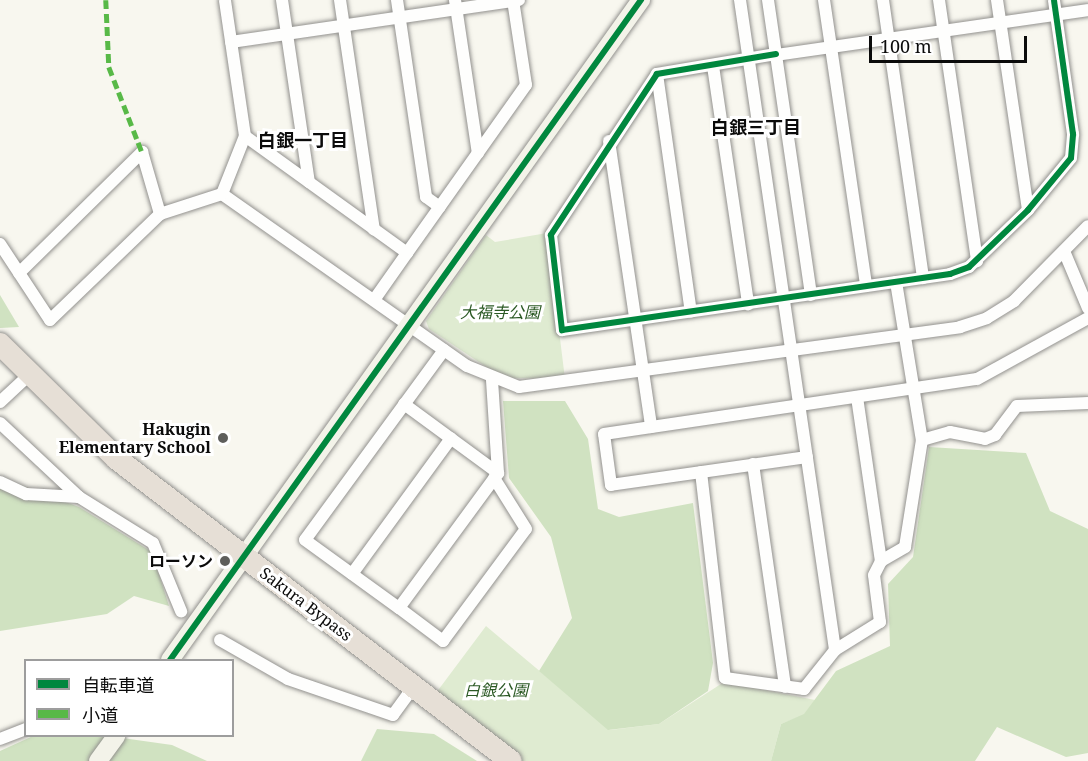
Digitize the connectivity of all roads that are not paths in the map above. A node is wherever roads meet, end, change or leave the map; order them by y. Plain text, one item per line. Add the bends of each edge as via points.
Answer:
1 (225, 0) edge
2 (282, 0) edge
3 (340, 0) edge
4 (397, 0) edge
5 (515, 0) edge
6 (641, 0) edge
7 (740, 0) edge
8 (768, 0) edge
9 (824, 0) edge
10 (883, 0) edge
11 (939, 0) edge
12 (997, 0) edge
13 (1054, 0) edge
14 (456, 5) edge
15 (1088, 10) edge
16 (1056, 14) junction
17 (400, 18) junction
18 (1001, 22) junction
19 (344, 26) junction
20 (944, 31) junction
21 (287, 34) junction
22 (888, 39) junction
23 (231, 42) junction
24 (831, 47) junction
25 (776, 55) junction
26 (749, 58) junction
27 (713, 66) junction
28 (657, 74) junction
29 (245, 136) junction
30 (609, 141) junction
31 (478, 153) junction
32 (309, 182) junction
33 (222, 194) junction
34 (440, 207) junction
35 (1028, 210) junction
36 (160, 214) junction
37 (1088, 226) edge
38 (374, 229) junction
39 (0, 244) edge
40 (1064, 251) junction
41 (407, 253) junction
42 (977, 261) junction
43 (19, 273) junction
44 (923, 278) junction
45 (896, 282) junction
46 (866, 286) junction
47 (811, 295) junction
48 (784, 298) junction
49 (374, 300) junction
50 (748, 304) junction
51 (1088, 308) edge
52 (691, 312) junction
53 (1088, 318) edge
54 (635, 320) junction
55 (410, 326) junction
56 (903, 336) junction
57 (0, 344) edge
58 (444, 350) junction
59 (790, 352) junction
60 (643, 373) junction
61 (28, 376) junction
62 (492, 379) junction
63 (911, 389) junction
64 (857, 397) junction
65 (0, 402) edge
66 (1088, 403) edge
67 (404, 404) junction
68 (799, 406) junction
69 (0, 423) edge
70 (651, 427) junction
71 (451, 438) junction
72 (922, 440) junction
73 (807, 457) junction
74 (753, 464) junction
75 (701, 472) junction
76 (496, 475) junction
77 (0, 482) edge
78 (79, 497) junction
79 (244, 558) junction
80 (881, 561) junction
81 (352, 574) junction
82 (399, 608) junction
83 (181, 611) dead end
84 (220, 640) dead end
85 (835, 650) junction
86 (171, 659) edge
87 (414, 686) junction
88 (785, 687) junction
89 (24, 730) edge
90 (115, 737) edge
91 (0, 739) edge
92 (98, 761) edge
93 (511, 761) edge

1 - 23 street
2 - 21 street
3 - 19 street
4 - 17 street
5 - 14 street
5 - 31 street via 526,86
6 - 55 street
7 - 26 street
8 - 25 street
9 - 24 street
10 - 22 street
11 - 20 street
12 - 18 street
13 - 16 street
14 - 17 street
14 - 31 street
15 - 16 street
16 - 18 street
16 - 35 street via 1073,144 1065,170
17 - 19 street
17 - 34 street via 426,197
18 - 20 street
18 - 35 street
19 - 21 street
19 - 38 street
20 - 22 street
20 - 42 street
21 - 23 street
21 - 32 street
22 - 24 street
22 - 44 street
23 - 29 street
24 - 25 street
24 - 46 street
25 - 26 street
25 - 47 street
26 - 27 street
26 - 48 street
27 - 28 street
27 - 50 street
28 - 30 street
28 - 52 street
29 - 32 street
29 - 33 street
30 - 54 street
30 - 54 street via 551,235 562,330
31 - 34 street
32 - 38 street
33 - 36 street
33 - 49 street
34 - 41 street
35 - 42 street
36 - 43 street via 50,320
36 - 43 street via 142,152
37 - 40 street
38 - 41 street
39 - 43 street
40 - 51 street
40 - 56 street via 987,318
41 - 49 street
42 - 44 street via 958,273
44 - 45 street
45 - 46 street
45 - 56 street
46 - 47 street
47 - 48 street
48 - 50 street
48 - 59 street
49 - 55 street
50 - 52 street
52 - 54 street
53 - 63 street via 995,372
54 - 60 street
55 - 58 street
55 - 79 street
56 - 59 street
56 - 63 street
57 - 61 highway, Sakura Bypass
58 - 62 street
58 - 67 street
59 - 60 street
59 - 68 street
60 - 62 street via 549,387
60 - 70 street
61 - 65 street
61 - 79 highway, Sakura Bypass via 117,459
62 - 76 street
63 - 64 street
63 - 72 street
64 - 68 street
64 - 80 street
66 - 72 street via 1017,406 995,435 985,439 950,432
67 - 71 street
67 - 81 street via 305,540
68 - 70 street
68 - 73 street
69 - 78 street
70 - 75 street via 604,434 611,485
71 - 76 street
71 - 81 street
72 - 80 street via 905,547
73 - 74 street
73 - 85 street
74 - 75 street
74 - 88 street
75 - 88 street via 725,678
76 - 82 street
76 - 82 street via 526,529 444,641
77 - 78 street via 26,494
78 - 83 street via 153,543
79 - 86 street
79 - 87 highway, Sakura Bypass
80 - 85 street via 874,576 880,622
81 - 82 street
84 - 87 street via 288,679 393,716
85 - 88 street via 804,689
87 - 93 highway, Sakura Bypass
89 - 91 street
90 - 92 street

